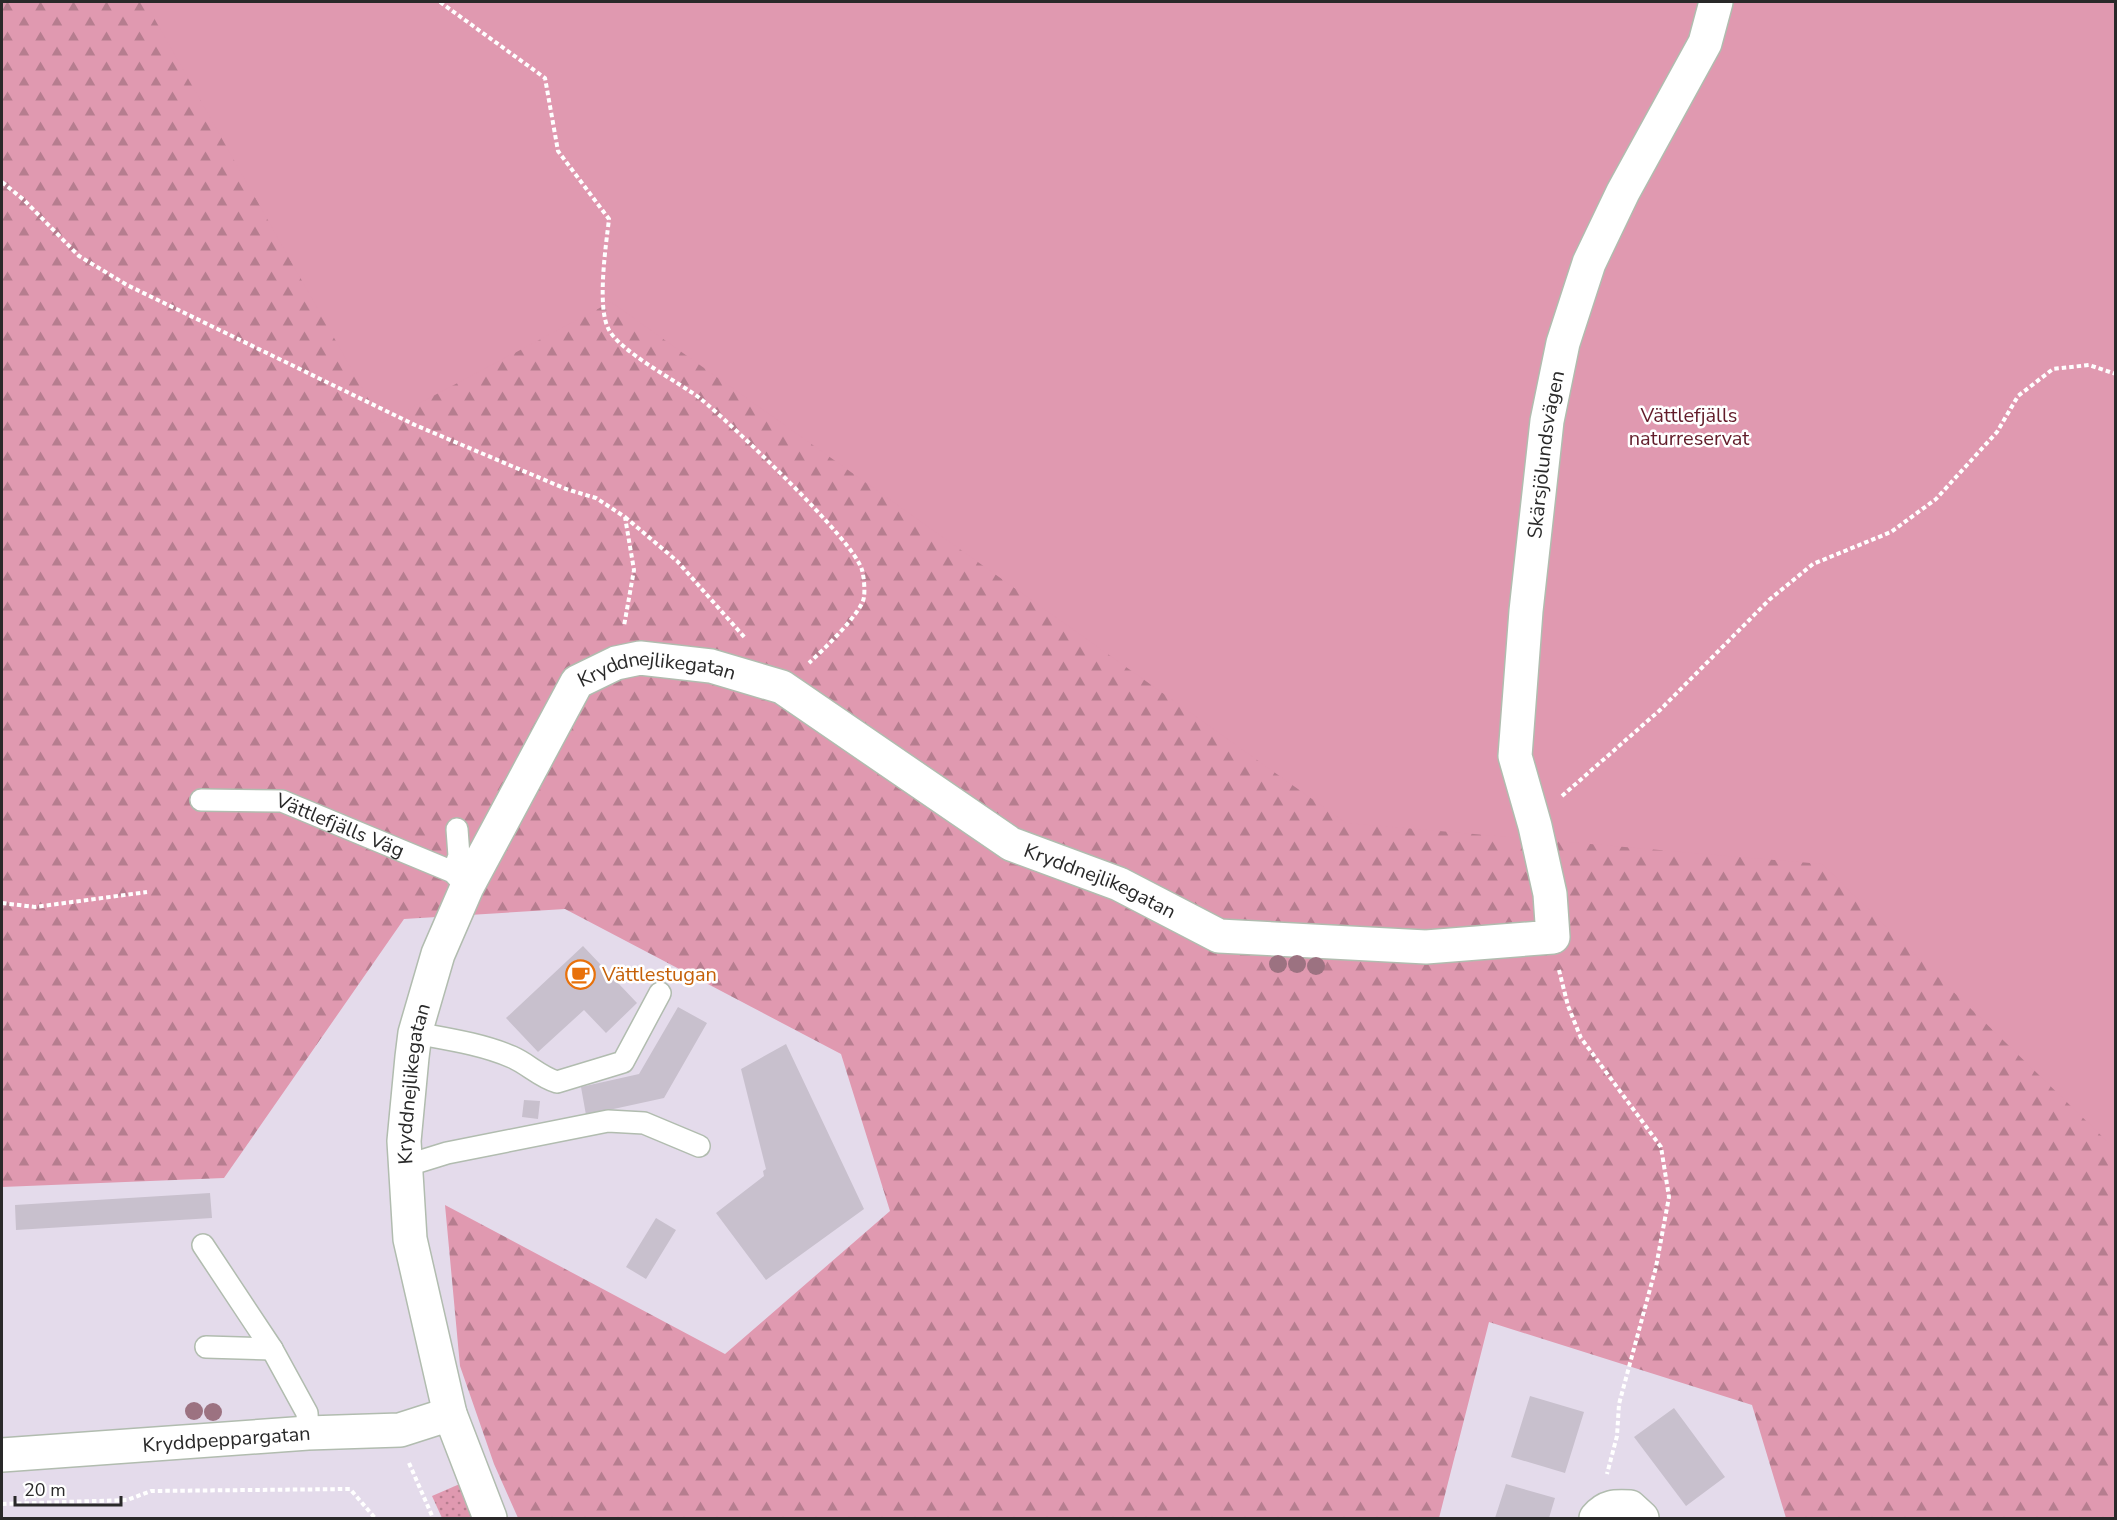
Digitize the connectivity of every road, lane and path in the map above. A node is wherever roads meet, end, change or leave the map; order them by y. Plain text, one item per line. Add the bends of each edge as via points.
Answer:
1 (440, 2) edge
2 (1716, 2) edge
3 (2, 182) edge
4 (2115, 374) edge
5 (625, 517) junction
6 (747, 640) dead end
7 (616, 663) junction
8 (782, 687) junction
9 (201, 800) dead end
10 (1535, 826) junction
11 (457, 829) dead end
12 (460, 880) junction
13 (147, 892) dead end
14 (2, 903) edge
15 (1553, 936) junction
16 (660, 993) dead end
17 (416, 1033) junction
18 (699, 1146) dead end
19 (405, 1166) junction
20 (203, 1245) dead end
21 (206, 1347) dead end
22 (272, 1349) junction
23 (450, 1414) junction
24 (400, 1430) junction
25 (308, 1432) junction
26 (2, 1455) edge
27 (2, 1504) edge
28 (375, 1518) edge
29 (433, 1518) edge
30 (490, 1518) edge
31 (1596, 1518) edge
32 (1642, 1518) edge

1 - 8 path via 545,78 558,151 609,219 603,286 608,328 630,351 701,399 772,465 848,544 862,569 864,599 835,640
2 - 10 street, Skärsjölundsvägen via 1705,43 1623,192 1590,263 1563,344 1545,433 1515,756
3 - 5 path via 79,256 127,285 415,425 596,498
4 - 10 path via 2089,365 2053,369 2018,396 1997,432 1936,499 1892,532 1813,564 1769,600 1660,710 1566,792
5 - 6 path via 677,561
5 - 7 path via 634,570
7 - 8 street, Kryddnejlikegatan via 640,658 711,666
7 - 12 street, Kryddnejlikegatan via 577,682
8 - 15 street, Kryddnejlikegatan via 1011,844 1119,884 1219,936 1426,946
9 - 12 lane, Vättlefjälls Väg via 282,801
10 - 15 street, Skärsjölundsvägen via 1550,894
11 - 12 lane
12 - 17 street, Kryddnejlikegatan
13 - 14 path via 35,907
15 - 31 path via 1568,1006 1581,1038 1661,1147 1669,1197
16 - 17 lane via 623,1062 557,1082 512,1057
17 - 19 street, Kryddnejlikegatan via 404,1141
18 - 19 lane via 644,1123 608,1121 447,1153
19 - 23 street, Kryddnejlikegatan via 410,1239
20 - 22 lane
21 - 22 lane
22 - 25 lane via 307,1413
23 - 24 street, Kryddpeppargatan
23 - 30 street, Kryddnejlikegatan
24 - 25 street, Kryddpeppargatan
24 - 29 path via 407,1459
25 - 26 street, Kryddpeppargatan
27 - 28 path via 127,1500 151,1491 350,1489
31 - 32 street via 1603,1510 1615,1506 1630,1507

